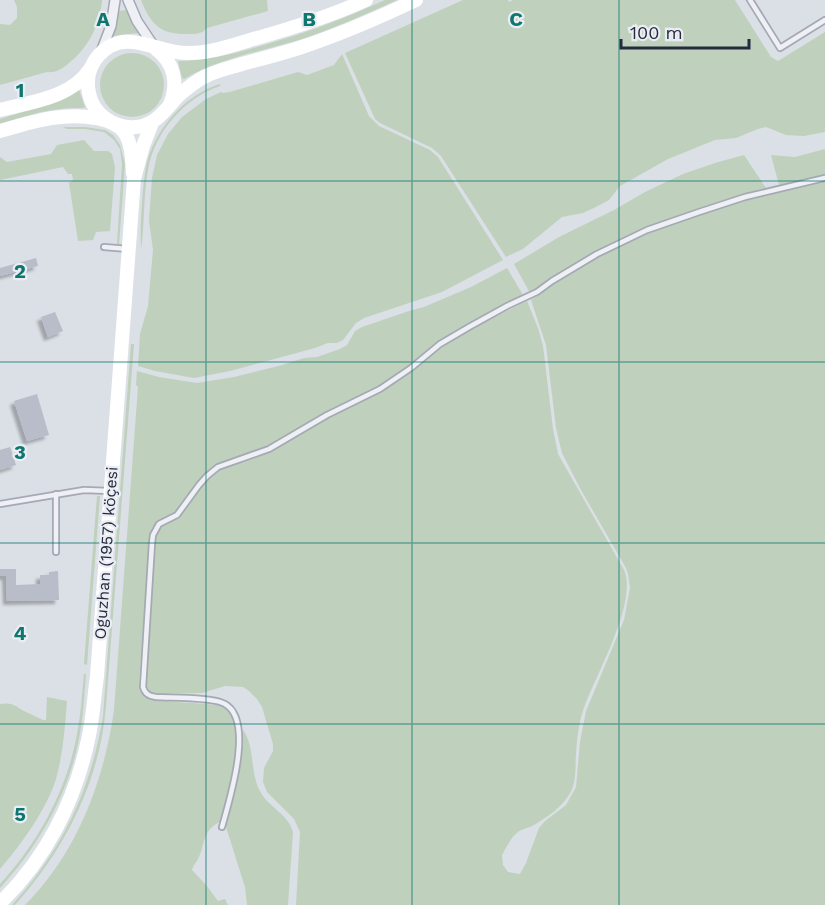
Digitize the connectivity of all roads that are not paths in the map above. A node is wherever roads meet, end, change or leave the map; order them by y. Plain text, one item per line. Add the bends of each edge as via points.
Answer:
1 (115, 0) edge
2 (128, 0) edge
3 (366, 0) edge
4 (416, 0) edge
5 (750, 0) edge
6 (825, 20) edge
7 (155, 48) junction
8 (99, 55) junction
9 (91, 68) junction
10 (168, 107) junction
11 (0, 110) edge
12 (108, 121) junction
13 (152, 123) junction
14 (0, 131) edge
15 (825, 178) edge
16 (134, 179) junction
17 (104, 247) dead end
18 (129, 249) junction
19 (111, 491) junction
20 (56, 494) junction
21 (0, 504) edge
22 (56, 552) dead end
23 (222, 827) dead end
24 (0, 903) edge

1 - 8 street via 111,26
2 - 7 street
3 - 7 main road via 318,20 210,51 183,53
4 - 10 main road via 326,39 204,77
5 - 6 lane via 780,48
7 - 8 main road via 126,41
7 - 10 main road via 170,64 174,79 174,94
8 - 9 main road
9 - 11 main road via 66,90
9 - 12 main road via 90,97
10 - 13 main road
12 - 13 main road via 130,128
12 - 14 main road via 64,116
12 - 16 main road, Oguzhan (1957) köçesi via 123,130 128,140
13 - 16 main road, Oguzhan (1957) köçesi
15 - 23 lane via 699,212 647,230 597,254 537,292 440,344 381,389 268,449 218,467 177,515 159,524 152,543 143,687 149,696 217,700 234,713 239,724 239,747
16 - 18 main road, Oguzhan (1957) köçesi
17 - 18 lane
18 - 19 main road, Oguzhan (1957) köçesi
19 - 20 lane
19 - 24 main road, Oguzhan (1957) köçesi via 89,738 61,820 39,857
20 - 21 lane
20 - 22 lane

